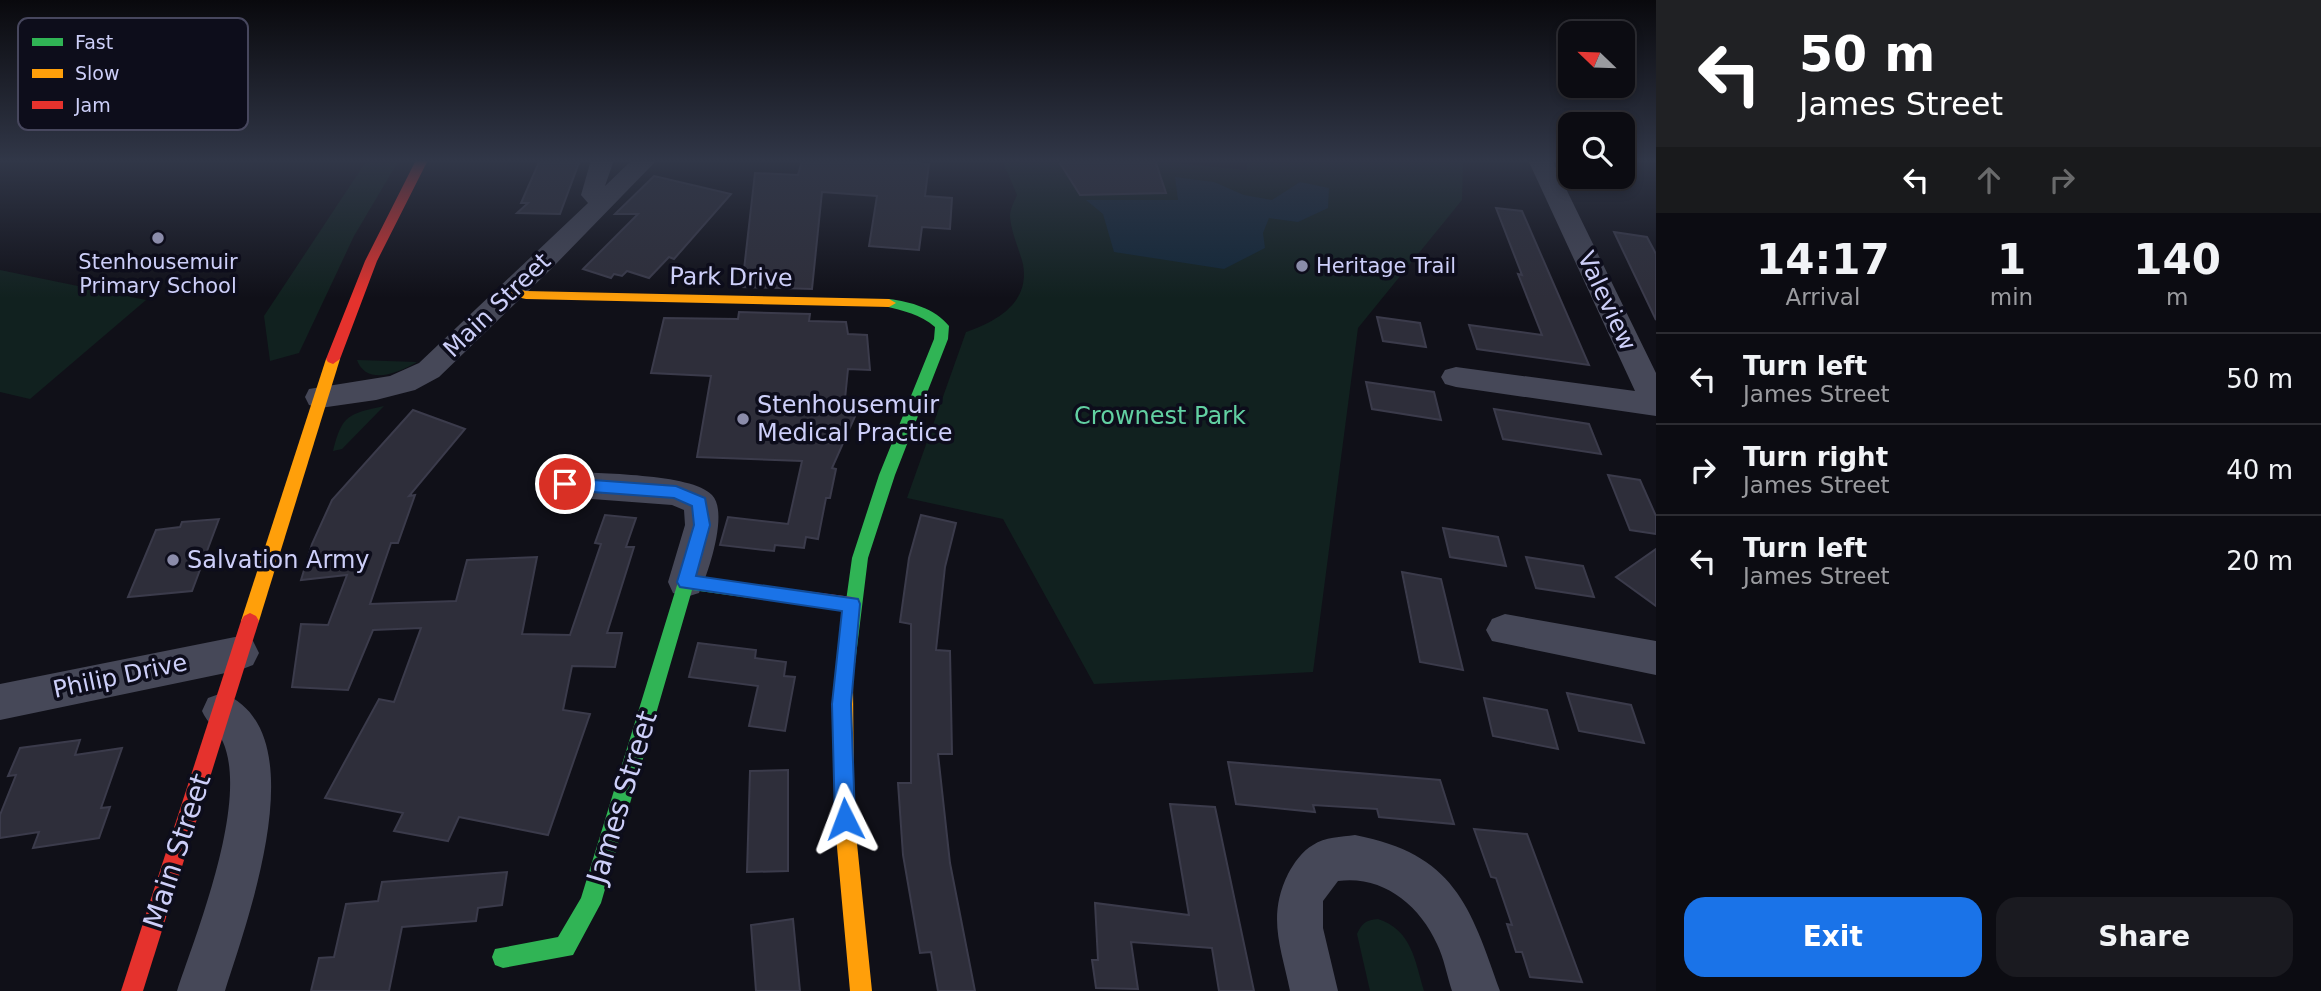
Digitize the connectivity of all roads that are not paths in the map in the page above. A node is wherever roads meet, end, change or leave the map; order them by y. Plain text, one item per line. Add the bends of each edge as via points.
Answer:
1 (395, 206) edge
2 (599, 206) edge
3 (1562, 206) edge
4 (512, 292) junction
5 (1456, 377) dead end
6 (320, 397) junction
7 (1656, 405) edge
8 (565, 484) dead end
9 (686, 582) junction
10 (852, 604) junction
11 (1505, 630) dead end
12 (240, 653) junction
13 (1656, 658) edge
14 (0, 702) edge
15 (222, 711) junction
16 (503, 957) dead end
17 (132, 991) edge
18 (201, 991) edge
19 (861, 991) edge
20 (1314, 991) edge
21 (1476, 991) edge

1 - 6 street, Main Street via 332,356
2 - 4 street, Main Street
3 - 7 street, Valeview
4 - 6 street, Main Street via 416,379
4 - 10 street, Park Drive via 886,303 931,314 942,326 941,339 875,511
5 - 7 street
6 - 12 street, Main Street
8 - 9 street, James Street via 676,492 700,503 702,525
9 - 10 street
9 - 16 street, James Street via 590,904 565,947
10 - 19 street via 842,704 842,759
11 - 13 street
12 - 14 street, Philip Drive
12 - 15 street, Main Street
15 - 17 street, Main Street
15 - 18 street, Main Street via 241,734 250,772 245,849
20 - 21 street via 1300,928 1300,899 1310,878 1327,861 1355,857 1381,862 1429,892 1456,931

